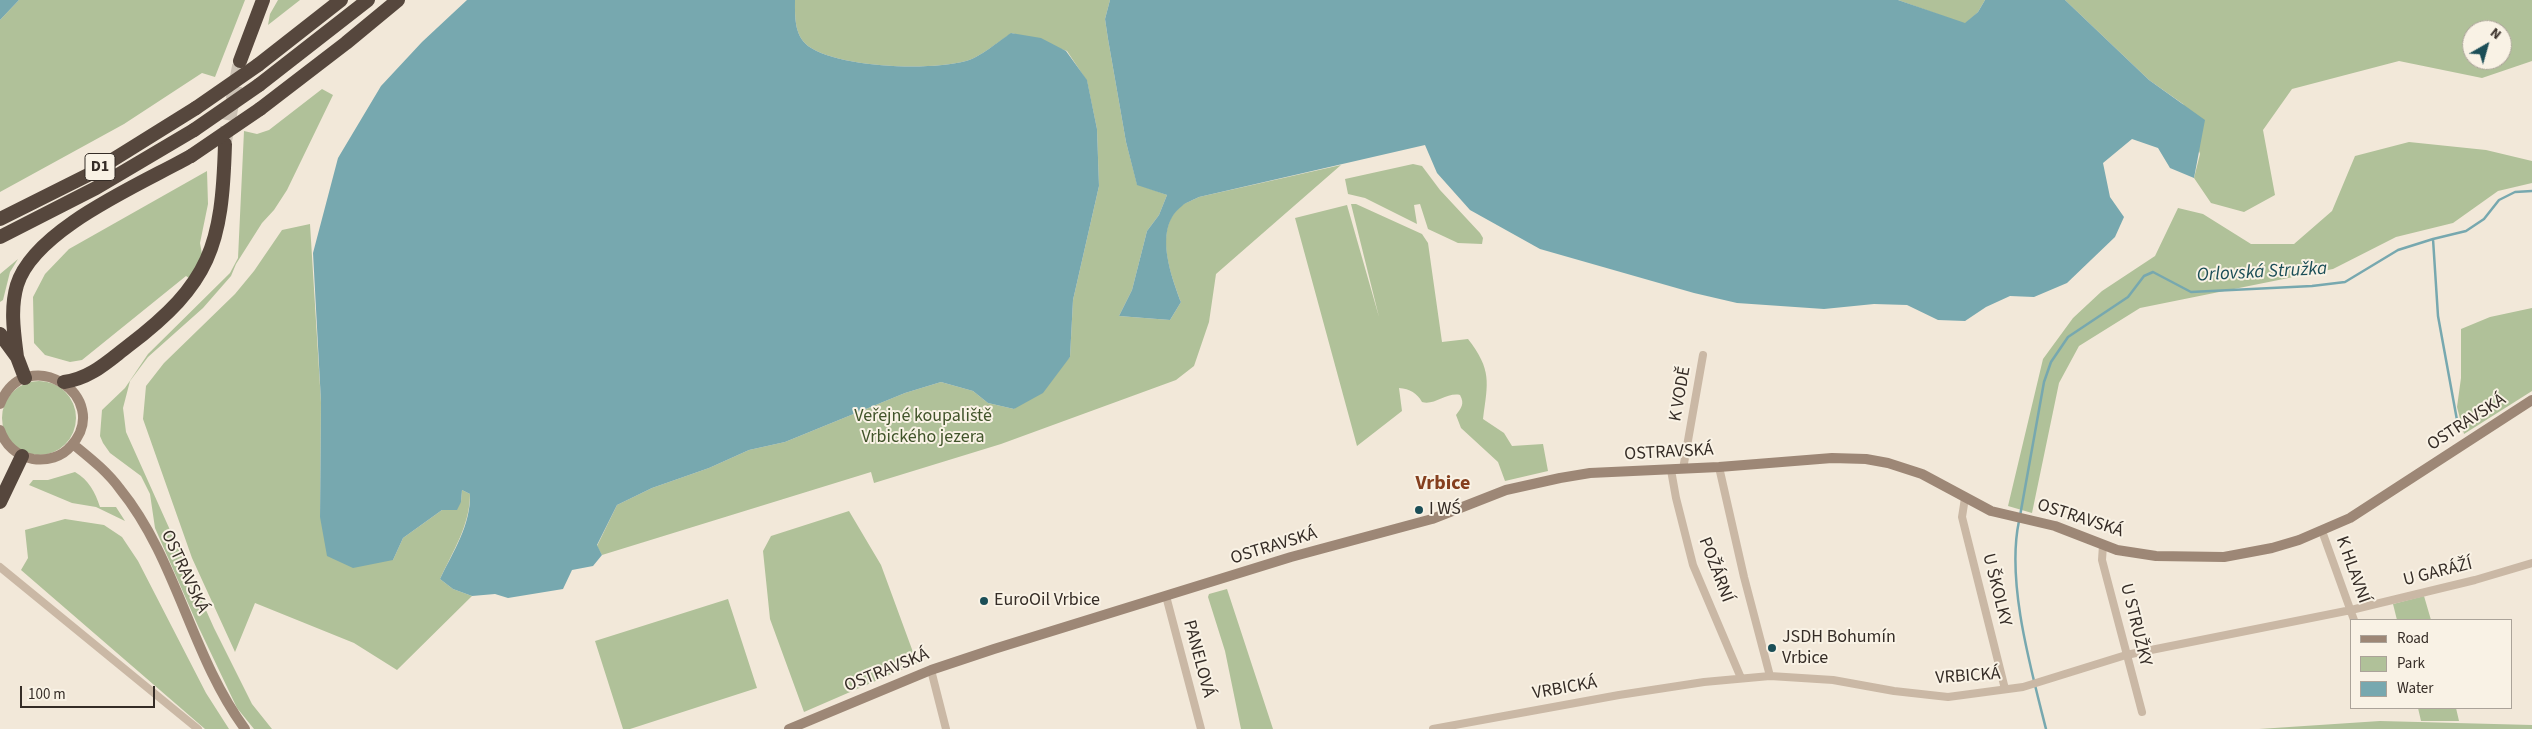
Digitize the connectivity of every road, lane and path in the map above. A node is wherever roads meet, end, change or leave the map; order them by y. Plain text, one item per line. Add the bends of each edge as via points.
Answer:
1 (264, 0) edge
2 (341, 0) edge
3 (368, 0) edge
4 (398, 0) edge
5 (240, 61) tunnel mouth
6 (224, 144) tunnel mouth
7 (0, 219) edge
8 (0, 237) edge
9 (0, 334) edge
10 (1703, 355) dead end
11 (17, 357) junction
12 (25, 378) junction
13 (64, 382) junction
14 (2532, 400) edge
15 (0, 404) edge
16 (0, 430) edge
17 (73, 444) junction
18 (22, 456) junction
19 (1719, 467) junction
20 (1683, 469) junction
21 (1672, 470) junction
22 (1964, 498) junction
23 (0, 502) edge
24 (2322, 531) junction
25 (2103, 545) junction
26 (2532, 563) edge
27 (0, 567) edge
28 (1166, 596) junction
29 (2351, 610) junction
30 (2354, 619) edge
31 (2126, 655) junction
32 (931, 670) junction
33 (1770, 676) junction
34 (1740, 678) junction
35 (2004, 689) junction
36 (2142, 712) dead end
37 (198, 729) edge
38 (245, 729) edge
39 (790, 729) edge
40 (946, 729) edge
41 (1201, 729) edge
42 (1433, 729) edge

1 - 5 highway
2 - 7 highway, D1, bridge via 196,108 90,174
3 - 8 highway, D1, bridge via 259,85 194,130 96,188
4 - 11 highway, bridge via 260,109 191,156 86,214 37,251 23,271 14,297
6 - 13 highway via 217,226 206,262 194,284 148,330 82,380
9 - 11 highway
10 - 20 street, K VODĚ
11 - 12 highway
12 - 13 main road via 48,376
12 - 15 main road via 9,388
13 - 17 main road via 75,393 81,407 80,430
14 - 24 main road, OSTRAVSKÁ via 2367,508
16 - 18 main road via 9,446
17 - 18 main road via 53,458 40,460
17 - 38 main road, OSTRAVSKÁ via 106,472 135,510 159,554 218,685
18 - 23 highway
19 - 20 main road, OSTRAVSKÁ
19 - 22 main road, OSTRAVSKÁ via 1832,458 1866,460 1922,474
19 - 33 street, POŽÁRNÍ
20 - 21 main road, OSTRAVSKÁ
21 - 28 main road, OSTRAVSKÁ via 1590,473 1529,484 1424,522
21 - 34 street, POŽÁRNÍ via 1693,565
22 - 25 main road, OSTRAVSKÁ
22 - 35 street, U ŠKOLKY via 1962,517
24 - 25 main road, OSTRAVSKÁ via 2272,548 2224,557 2156,556
24 - 29 street, K HLAVNÍ
25 - 31 street, U STRUŽKY via 2102,560
26 - 29 street, U GARÁŽÍ
27 - 37 street
28 - 32 main road, OSTRAVSKÁ
28 - 41 street, PANELOVÁ
29 - 30 street, K HLAVNÍ
29 - 31 street, VRBICKÁ
31 - 35 street, VRBICKÁ via 2023,687
31 - 36 street, U STRUŽKY
32 - 39 main road, OSTRAVSKÁ
32 - 40 street
33 - 34 street, VRBICKÁ
33 - 35 street, VRBICKÁ via 1833,680 1948,696
34 - 42 street, VRBICKÁ via 1619,695

